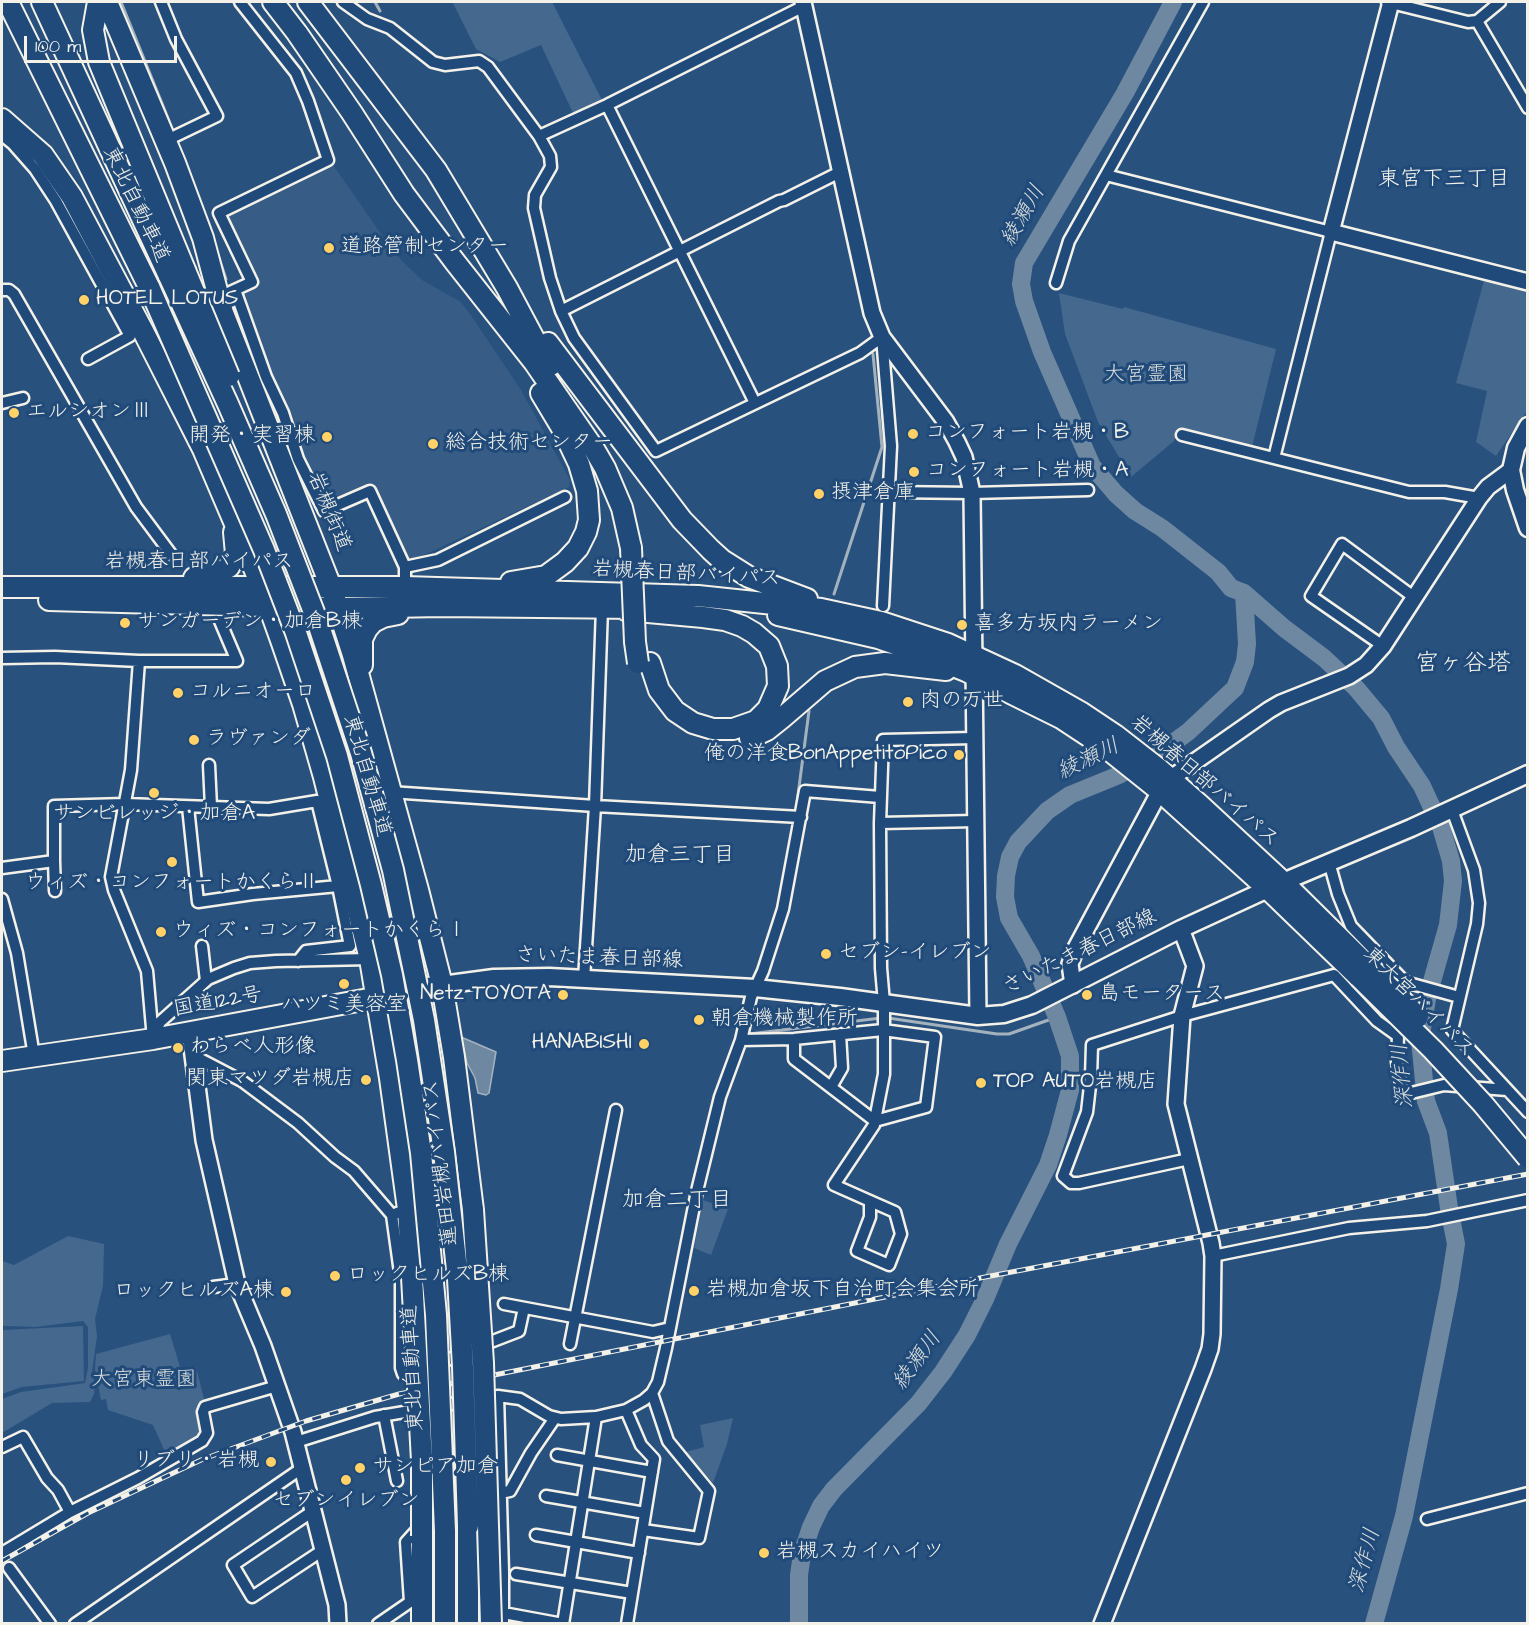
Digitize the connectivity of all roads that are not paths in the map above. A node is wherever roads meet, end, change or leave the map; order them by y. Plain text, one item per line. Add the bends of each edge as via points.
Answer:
1 (8, 2) edge
2 (42, 2) edge
3 (98, 2) edge
4 (107, 2) edge
5 (161, 2) edge
6 (240, 2) edge
7 (273, 2) edge
8 (288, 2) edge
9 (308, 2) edge
10 (343, 2) edge
11 (1203, 2) edge
12 (1389, 2) edge
13 (1500, 2) edge
14 (803, 4) edge
15 (2, 19) edge
16 (1477, 21) junction
17 (607, 105) junction
18 (1527, 108) edge
19 (352, 113) junction
20 (2, 119) edge
21 (2, 135) edge
22 (539, 136) junction
23 (165, 141) junction
24 (840, 172) junction
25 (1106, 175) junction
26 (98, 185) junction
27 (1331, 232) junction
28 (679, 251) junction
29 (177, 273) junction
30 (1527, 282) edge
31 (1056, 283) dead end
32 (507, 288) junction
33 (2, 290) edge
34 (227, 294) junction
35 (489, 305) junction
36 (561, 311) junction
37 (143, 331) junction
38 (882, 337) junction
39 (88, 359) dead end
40 (23, 398) dead end
41 (755, 403) junction
42 (2, 404) edge
43 (1527, 426) edge
44 (1182, 435) dead end
45 (202, 449) junction
46 (1274, 458) junction
47 (1511, 470) junction
48 (1088, 490) dead end
49 (889, 492) junction
50 (972, 493) junction
51 (565, 498) dead end
52 (1479, 498) junction
53 (1522, 498) edge
54 (1527, 528) edge
55 (637, 548) junction
56 (171, 554) dead end
57 (405, 567) junction
58 (331, 586) junction
59 (2, 587) edge
60 (126, 587) junction
61 (262, 587) junction
62 (409, 587) junction
63 (1414, 598) junction
64 (2, 600) edge
65 (236, 605) junction
66 (269, 606) junction
67 (883, 606) dead end
68 (496, 607) junction
69 (339, 608) junction
70 (605, 608) junction
71 (821, 609) junction
72 (220, 621) dead end
73 (282, 643) junction
74 (1383, 646) junction
75 (2, 658) edge
76 (139, 661) junction
77 (644, 663) junction
78 (972, 667) junction
79 (363, 692) junction
80 (974, 738) junction
81 (209, 765) dead end
82 (1527, 774) edge
83 (1159, 780) junction
84 (390, 792) junction
85 (880, 797) junction
86 (125, 804) junction
87 (595, 806) junction
88 (188, 807) junction
89 (212, 807) junction
90 (1450, 811) junction
91 (801, 818) junction
92 (976, 821) junction
93 (880, 823) junction
94 (54, 861) junction
95 (1329, 862) junction
96 (2, 868) edge
97 (338, 886) junction
98 (1275, 886) junction
99 (55, 891) dead end
100 (2, 899) edge
101 (1181, 929) junction
102 (202, 946) dead end
103 (370, 959) junction
104 (298, 961) junction
105 (1365, 973) junction
106 (584, 979) junction
107 (206, 981) junction
108 (442, 985) junction
109 (755, 988) junction
110 (1067, 988) junction
111 (1459, 997) junction
112 (376, 999) junction
113 (978, 1016) junction
114 (1182, 1016) junction
115 (884, 1018) junction
116 (190, 1032) junction
117 (840, 1034) junction
118 (153, 1039) junction
119 (794, 1039) junction
120 (741, 1040) junction
121 (34, 1056) junction
122 (194, 1056) junction
123 (2, 1060) edge
124 (831, 1087) junction
125 (1507, 1090) junction
126 (616, 1110) dead end
127 (1527, 1112) edge
128 (875, 1121) junction
129 (1527, 1138) edge
130 (1527, 1158) edge
131 (1189, 1160) junction
132 (1527, 1200) edge
133 (870, 1201) junction
134 (400, 1212) junction
135 (1212, 1256) junction
136 (237, 1284) junction
137 (213, 1287) dead end
138 (504, 1304) dead end
139 (524, 1308) junction
140 (575, 1317) junction
141 (670, 1328) junction
142 (570, 1344) dead end
143 (277, 1386) junction
144 (652, 1393) junction
145 (498, 1396) junction
146 (626, 1410) junction
147 (384, 1415) junction
148 (596, 1416) junction
149 (555, 1418) junction
150 (296, 1442) junction
151 (2, 1447) edge
152 (557, 1455) dead end
153 (590, 1460) junction
154 (302, 1468) junction
155 (652, 1472) junction
156 (397, 1481) dead end
157 (500, 1493) junction
158 (1527, 1493) edge
159 (546, 1496) dead end
160 (583, 1502) junction
161 (313, 1511) junction
162 (70, 1512) junction
163 (645, 1513) junction
164 (1427, 1519) dead end
165 (643, 1530) junction
166 (418, 1534) junction
167 (536, 1535) dead end
168 (576, 1542) junction
169 (323, 1550) junction
170 (2, 1553) edge
171 (639, 1553) junction
172 (9, 1568) dead end
173 (516, 1574) dead end
174 (570, 1583) junction
175 (632, 1593) junction
176 (506, 1618) edge
177 (50, 1623) edge
178 (75, 1623) edge
179 (338, 1623) edge
180 (378, 1623) edge
181 (422, 1623) edge
182 (445, 1623) edge
183 (468, 1623) edge
184 (491, 1623) edge
185 (563, 1623) edge
186 (627, 1623) edge
187 (1102, 1623) edge

1 - 26 highway, 東北自動車道
2 - 29 highway, 東北自動車道
3 - 29 highway via 93,30 99,62
4 - 23 highway, 岩槻街道
5 - 23 street via 217,116
6 - 34 street via 296,73 328,160 219,213 252,282
7 - 19 highway
8 - 19 highway via 328,64
9 - 32 highway via 436,170
10 - 22 street via 367,19 390,28 433,62 445,65 479,61 488,67
11 - 25 street
12 - 16 street
12 - 27 street
13 - 16 street
14 - 17 street
14 - 24 street
15 - 26 highway via 26,68
16 - 18 street
17 - 22 street
17 - 28 street
19 - 35 highway via 404,194
20 - 37 highway via 37,149 62,181
21 - 39 street via 35,169 56,201 130,336
22 - 36 street via 550,156 551,167 536,195 534,208
23 - 34 highway, 岩槻街道
24 - 28 street
24 - 38 street via 872,314
25 - 27 street
25 - 31 street via 1069,241
26 - 182 highway, 東北自動車道, bridge via 187,370 264,550 337,756 371,885 407,1060 430,1235 445,1531
27 - 30 street
27 - 46 street
28 - 36 street
28 - 41 street
29 - 183 highway, 東北自動車道, bridge via 317,620 376,805 395,881 424,1020 458,1279 464,1378
32 - 55 highway via 541,352 616,466 633,506
32 - 71 highway via 696,535 737,570 803,596
33 - 56 street via 14,294 136,507
34 - 37 street
34 - 57 street via 324,511 370,490
34 - 58 highway, 岩槻街道 via 250,384
35 - 55 highway via 534,362 599,458
35 - 62 highway via 575,454 587,491 586,532 572,556 546,576 521,582 435,581
36 - 41 street via 574,338 656,451
37 - 45 highway
38 - 41 street via 860,353
38 - 49 street via 891,446
38 - 50 street via 946,422 964,457
40 - 42 street
43 - 47 main road
44 - 46 street
45 - 60 highway via 233,530 237,548 234,560 216,575
45 - 61 highway
46 - 52 street via 1409,492 1445,492
47 - 52 street
47 - 53 main road
48 - 50 street
49 - 50 street
49 - 67 street
50 - 78 street
51 - 57 street via 438,560
52 - 63 street
53 - 54 main road
55 - 77 highway, bridge via 635,642
57 - 62 street
58 - 61 highway, 岩槻春日部バイパス
58 - 62 highway, 岩槻春日部バイパス
58 - 69 highway, 岩槻街道
59 - 60 highway, 岩槻春日部バイパス
60 - 61 highway, 岩槻春日部バイパス
61 - 66 highway
62 - 71 highway, 岩槻春日部バイパス via 698,596
63 - 74 street
63 - 74 street via 1342,544 1311,596
64 - 65 highway, 岩槻春日部バイパス
65 - 66 highway, 岩槻春日部バイパス
65 - 73 highway via 272,625
66 - 69 highway, 岩槻春日部バイパス
66 - 73 highway
68 - 69 highway, 岩槻春日部バイパス
68 - 70 highway, 岩槻春日部バイパス
68 - 79 highway via 408,613 373,622 362,639
69 - 79 highway, 岩槻街道
70 - 77 highway via 703,617 742,626 769,646 777,666 778,686 768,709 756,722 733,729 713,729 693,723 675,711
70 - 78 highway, 岩槻春日部バイパス via 713,608 775,614 878,638
70 - 87 street
71 - 78 highway, 岩槻春日部バイパス via 917,633
72 - 76 street via 237,661
73 - 103 highway via 324,777
74 - 83 street via 1358,671 1281,703
75 - 76 street
76 - 86 street
77 - 78 highway via 649,695 667,720 693,737 724,742 752,738 767,730 825,681 855,667 885,663 935,670
78 - 80 street
78 - 83 highway, 岩槻春日部バイパス via 1110,741
79 - 84 highway, 岩槻街道
80 - 85 street via 883,740
80 - 92 street
81 - 89 street
82 - 90 main road, さいたま春日部線
83 - 98 highway, 岩槻春日部バイパス
83 - 110 street via 1076,948
84 - 87 street
84 - 108 highway, 岩槻街道
85 - 91 street via 805,791
85 - 93 street
86 - 88 street
86 - 94 street via 54,806
86 - 118 street via 111,877 147,971
87 - 91 street
87 - 106 street
88 - 89 street
88 - 97 street via 198,902
89 - 97 street via 269,809 316,801
90 - 95 main road, さいたま春日部線
90 - 111 street via 1474,870 1479,903
91 - 109 street via 783,909
92 - 93 street
92 - 113 street
93 - 115 street
94 - 96 street
94 - 99 street
95 - 98 main road, さいたま春日部線
95 - 111 street via 1351,926 1405,982
97 - 104 street via 350,946 306,951
98 - 101 main road, さいたま春日部線
98 - 105 highway, 東大宮バイパス
100 - 121 street via 17,953
101 - 110 main road, さいたま春日部線
101 - 114 street via 1195,966
102 - 107 street
103 - 104 street
103 - 112 highway
104 - 107 street via 250,963
105 - 129 highway, 東大宮バイパス, bridge via 1440,1039
105 - 130 highway, 東大宮バイパス, bridge
106 - 108 main road, さいたま春日部線 via 522,976
106 - 109 main road, さいたま春日部線
107 - 118 street via 160,1022
108 - 112 highway, 国道122号
108 - 184 highway, 蓮田岩槻バイパス, bridge via 473,1210 483,1363
109 - 115 main road, さいたま春日部線 via 840,997
109 - 120 street
110 - 113 main road, さいたま春日部線 via 1004,1014
111 - 125 street via 1452,1030
112 - 116 highway, 国道122号
112 - 134 highway, 蓮田岩槻バイパス via 390,1078
113 - 115 main road, さいたま春日部線
114 - 125 street via 1334,975 1377,1022 1398,1036 1397,1062 1403,1095 1444,1085
114 - 131 street via 1176,1104
114 - 131 street via 1092,1045 1087,1112 1063,1176 1078,1183
115 - 117 street
115 - 128 street via 884,1074
115 - 128 street via 935,1037 926,1107
116 - 118 highway, 国道122号
116 - 122 street
117 - 119 street
117 - 124 street via 842,1068
118 - 121 highway, 国道122号
119 - 120 street
119 - 124 street via 794,1059
120 - 141 street via 711,1133
121 - 123 highway, 国道122号
122 - 134 street via 242,1081 298,1123
122 - 136 street via 204,1140
124 - 128 street
125 - 127 street
126 - 140 street
128 - 133 street via 834,1185
131 - 135 street
132 - 135 street via 1435,1219 1349,1228
133 - 133 street via 870,1217 857,1251 889,1265 901,1234 895,1212
134 - 139 street via 403,1374 407,1377 519,1331
134 - 166 highway, 蓮田岩槻バイパス, bridge via 412,1277 422,1461
135 - 187 street via 1210,1349
136 - 137 street
136 - 143 street
138 - 139 street
139 - 140 street
140 - 141 street via 652,1332
140 - 142 street
141 - 144 street
143 - 150 street
143 - 162 street via 205,1407 202,1412 207,1433 202,1441
144 - 146 street
144 - 165 street via 668,1441 709,1491 699,1538
145 - 147 street
145 - 149 street via 520,1399
145 - 157 street
146 - 148 street
146 - 155 street via 641,1445 654,1459
147 - 150 street
147 - 156 street
148 - 149 street
148 - 153 street
149 - 157 street via 510,1491
150 - 154 street
151 - 162 street via 23,1437
152 - 153 street
153 - 155 street
153 - 160 street
154 - 161 street
154 - 178 street
155 - 163 street
157 - 176 street
158 - 164 street
159 - 160 street
160 - 163 street
160 - 168 street
161 - 169 street
161 - 169 street via 232,1565 252,1597
162 - 170 street
163 - 165 street
165 - 171 street
166 - 180 street via 406,1542 410,1602
166 - 181 highway, 蓮田岩槻バイパス
167 - 168 street
168 - 171 street
168 - 174 street
169 - 179 street
171 - 175 street
172 - 177 street
173 - 174 street
174 - 175 street
174 - 185 street
175 - 186 street
176 - 185 street

